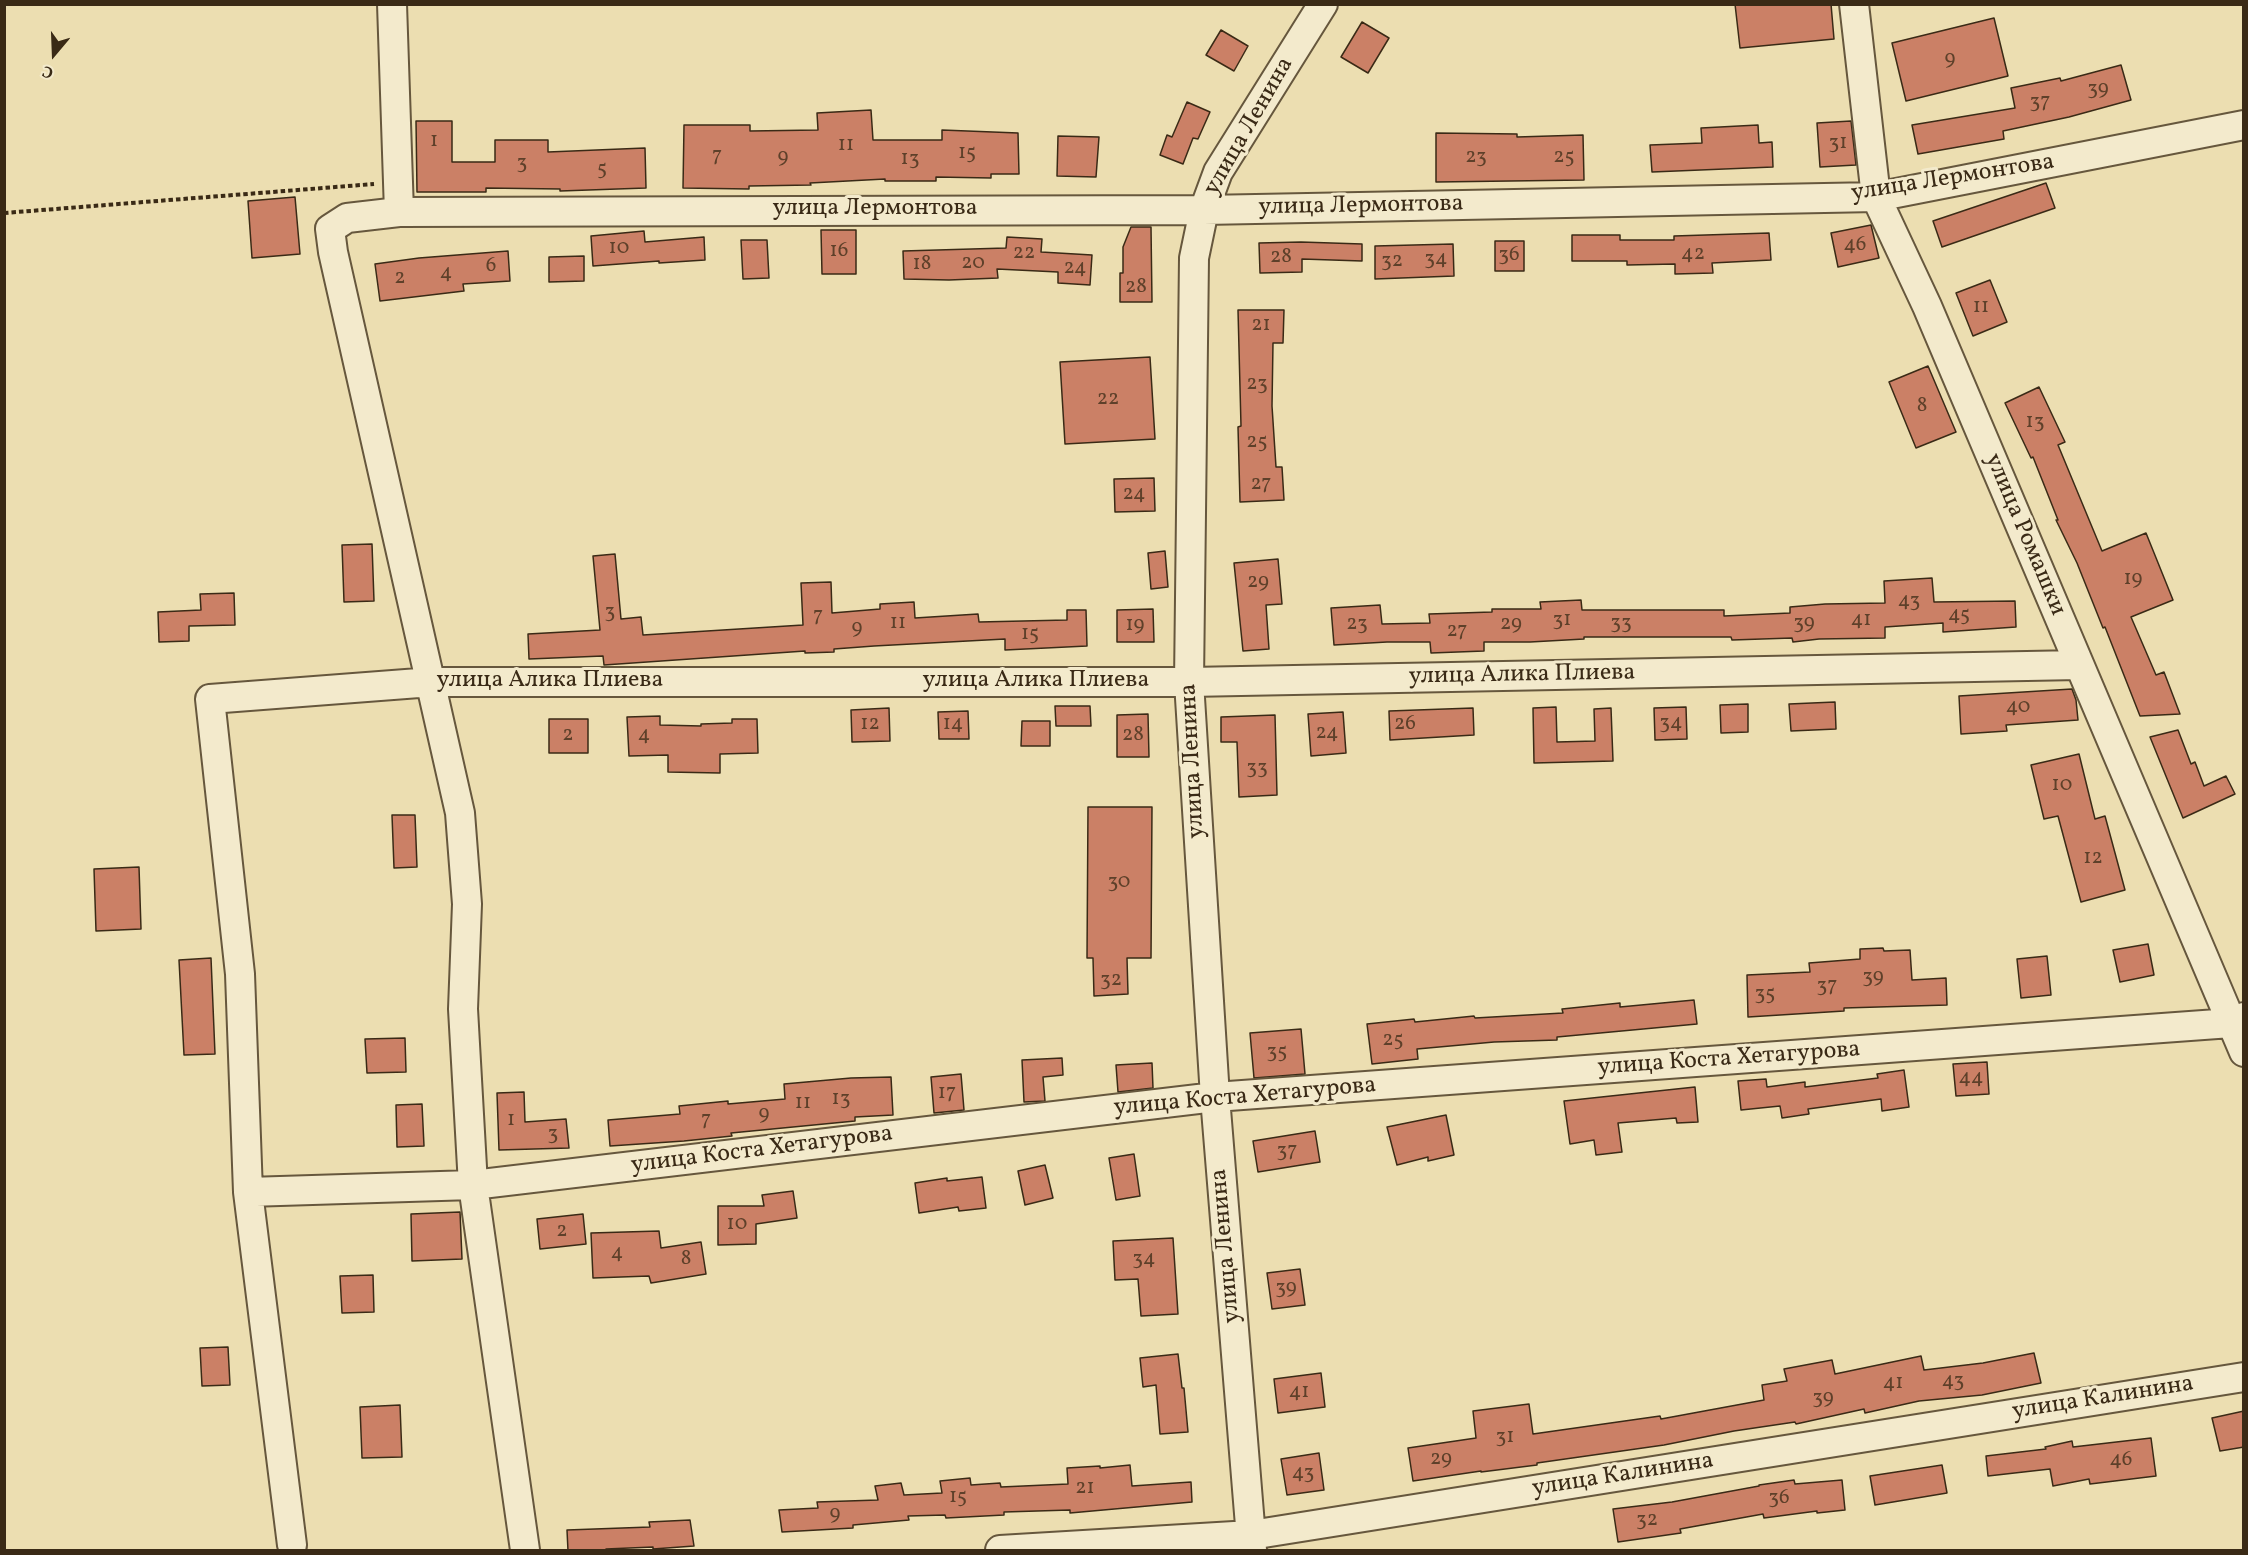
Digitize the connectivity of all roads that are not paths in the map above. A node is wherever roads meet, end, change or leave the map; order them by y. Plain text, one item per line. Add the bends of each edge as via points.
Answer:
1 (392, 4) edge
2 (1323, 4) edge
3 (1854, 4) edge
4 (2244, 125) edge
5 (1876, 197) junction
6 (1204, 210) junction
7 (399, 212) junction
8 (2079, 666) junction
9 (432, 682) junction
10 (1189, 682) junction
11 (2237, 1020) edge
12 (2244, 1052) edge
13 (1215, 1097) junction
14 (472, 1185) junction
15 (248, 1192) junction
16 (2244, 1377) edge
17 (1252, 1543) edge
18 (292, 1545) dead end
19 (525, 1551) edge
20 (1000, 1551) edge

1 - 7 street
2 - 6 street, улица Ленина via 1218,172
3 - 5 street, улица Ромашки
4 - 5 street, улица Лермонтова
5 - 6 street, улица Лермонтова
5 - 8 street, улица Ромашки
6 - 7 street, улица Лермонтова
6 - 10 street, улица Ленина via 1194,258
7 - 9 street, улица Лермонтова via 347,218 330,229
8 - 10 street, улица Алика Плиева
8 - 11 street, улица Ромашки
9 - 10 street, улица Алика Плиева
9 - 14 street via 460,813 467,904 463,1008
9 - 15 street, улица Алика Плиева via 210,699 240,974
10 - 13 street, улица Ленина
11 - 12 street, улица Ромашки
11 - 13 street, улица Коста Хетагурова
13 - 14 street, улица Коста Хетагурова
13 - 17 street, улица Ленина
14 - 15 street, улица Коста Хетагурова
14 - 19 street
15 - 18 street
16 - 17 street, улица Калинина
17 - 20 street, улица Калинина

